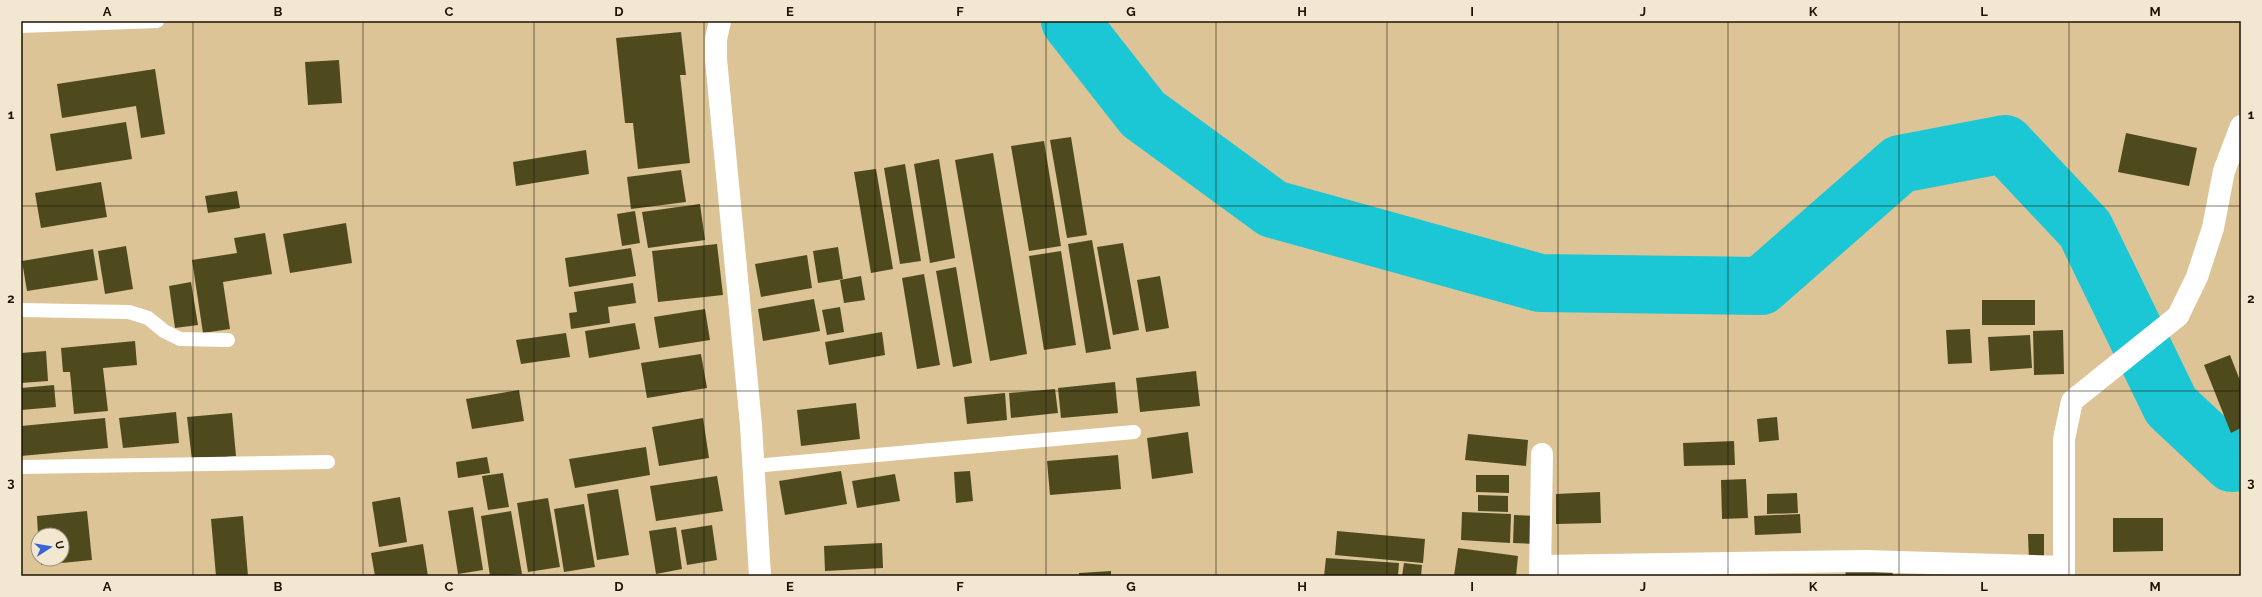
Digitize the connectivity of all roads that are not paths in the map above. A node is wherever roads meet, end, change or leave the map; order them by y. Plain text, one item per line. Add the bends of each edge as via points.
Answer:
1 (157, 21) edge
2 (720, 21) edge
3 (21, 26) edge
4 (2241, 126) edge
5 (21, 310) edge
6 (228, 340) dead end
7 (1134, 432) dead end
8 (1542, 454) dead end
9 (328, 462) dead end
10 (754, 466) junction
11 (21, 468) edge
12 (1540, 571) edge
13 (2064, 572) edge
14 (760, 576) edge

1 - 3 lane
2 - 10 street via 716,39 716,59
4 - 13 street via 2224,171 2212,228 2197,277 2178,316 2072,401 2064,439
5 - 6 lane via 129,312 148,318 164,331 180,338
7 - 10 lane
8 - 12 street
9 - 11 lane
10 - 14 street
12 - 13 street via 1865,561

